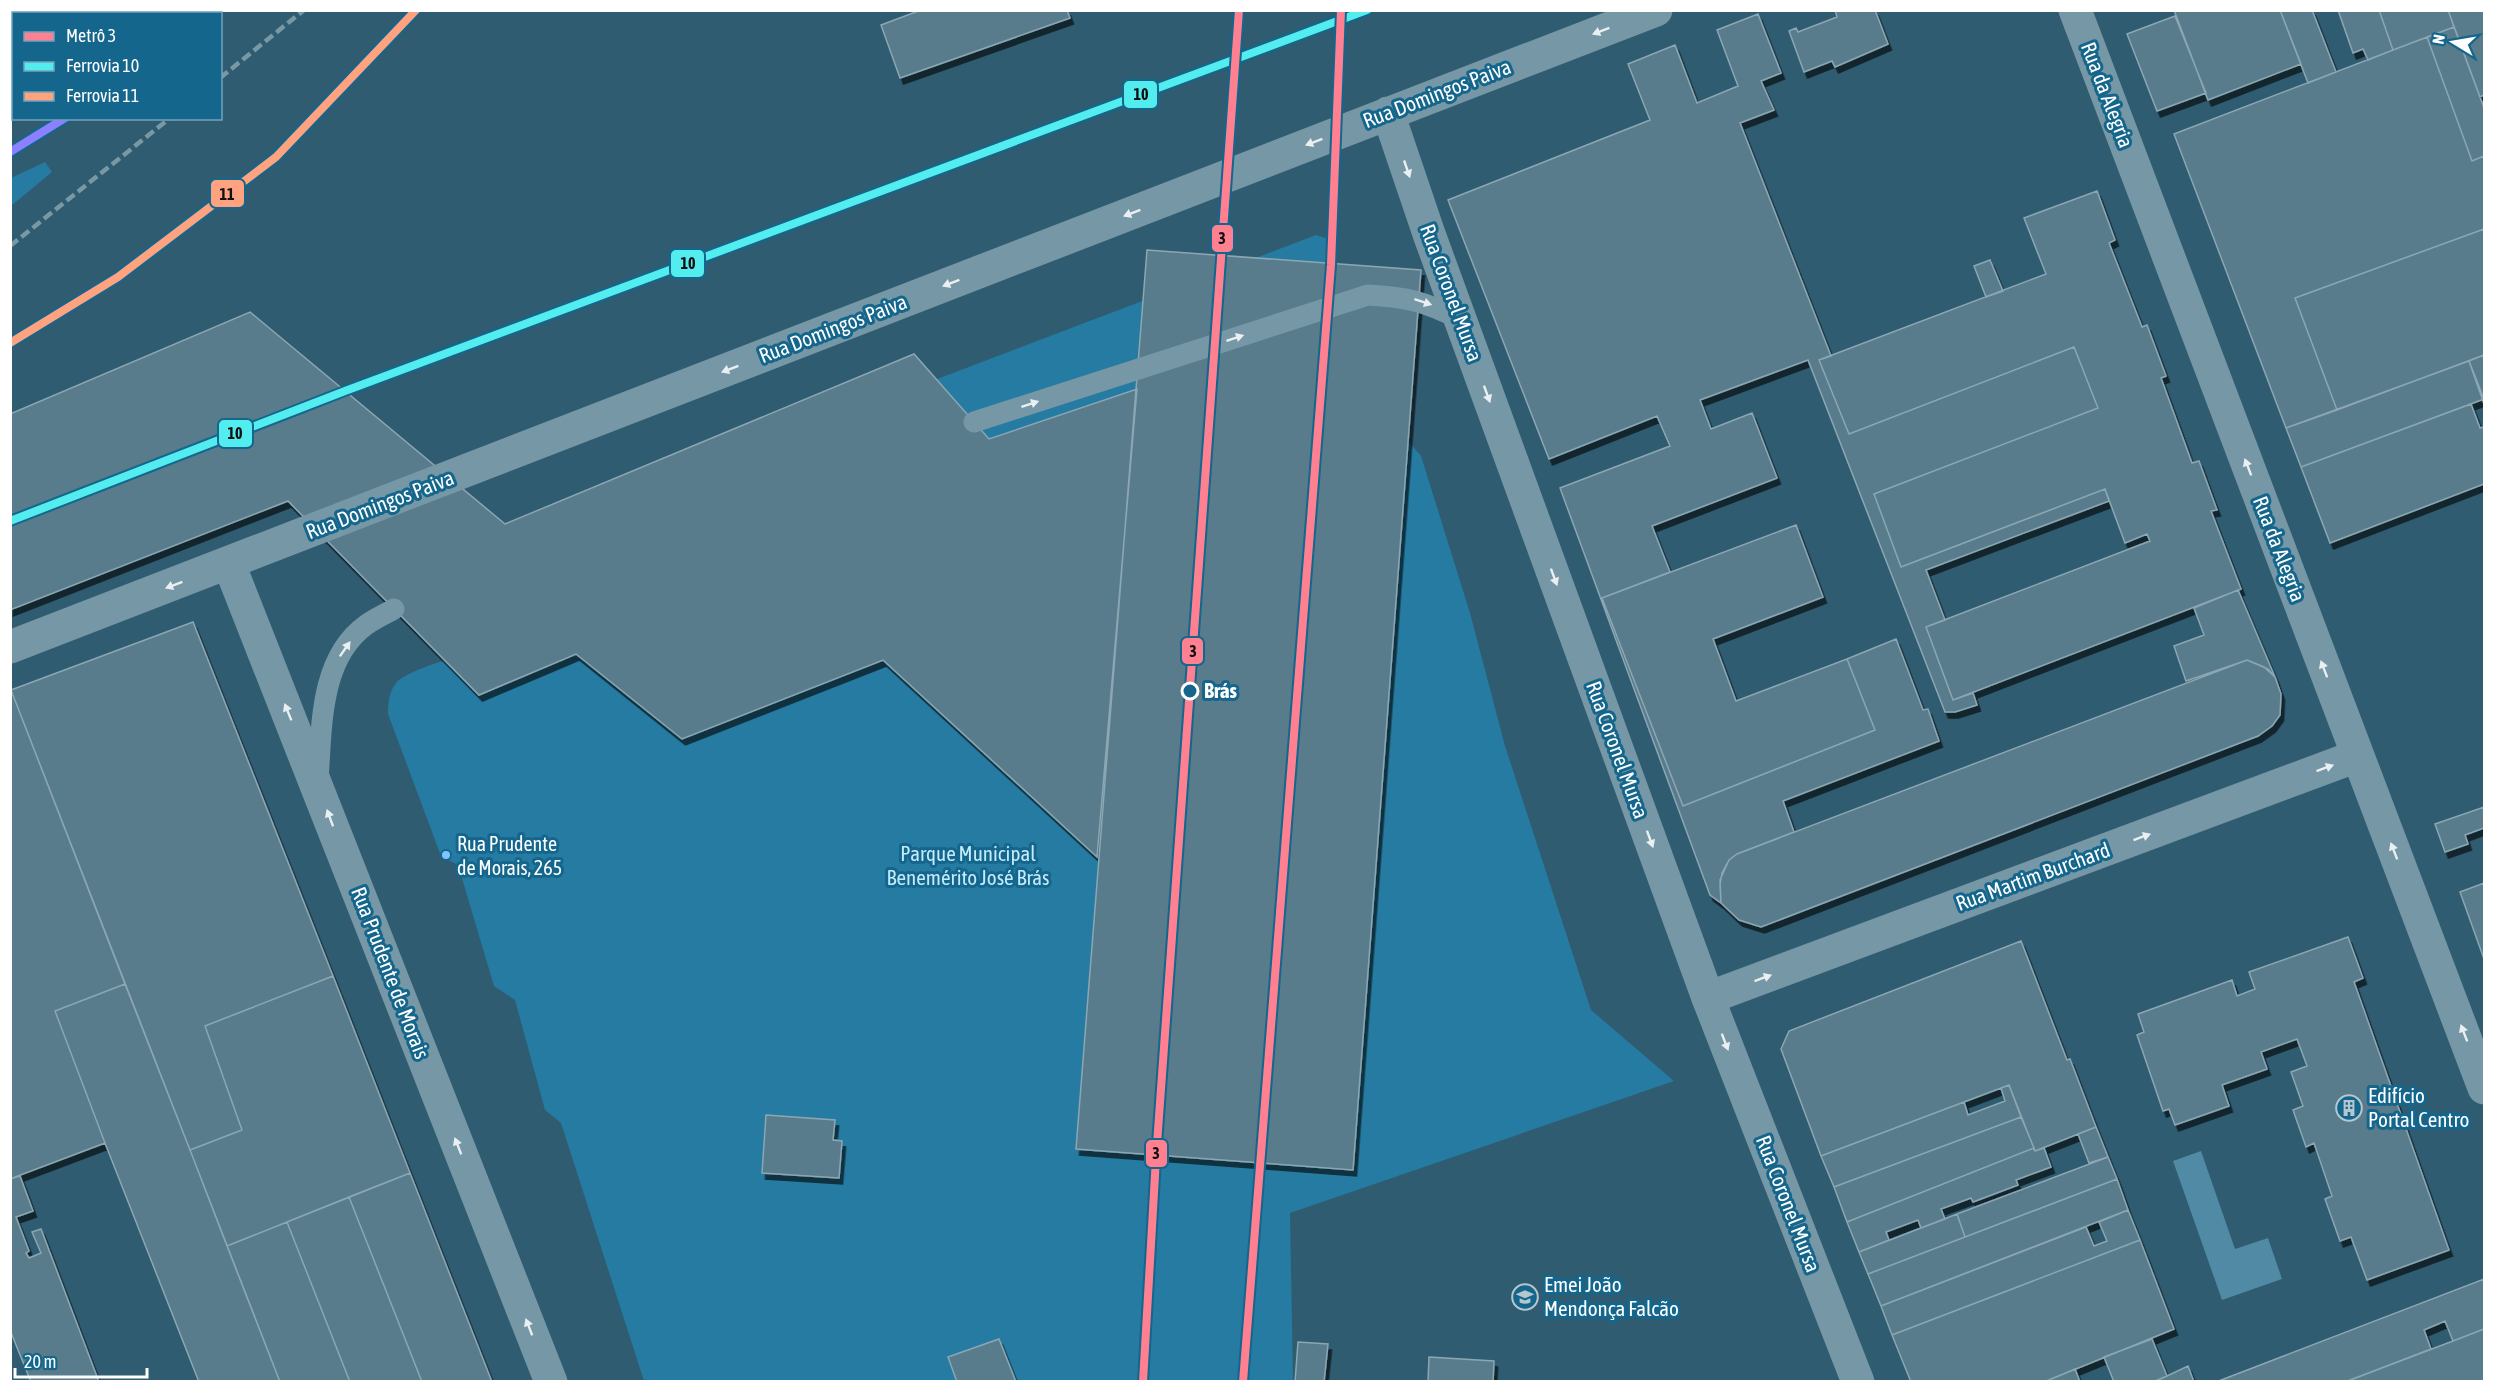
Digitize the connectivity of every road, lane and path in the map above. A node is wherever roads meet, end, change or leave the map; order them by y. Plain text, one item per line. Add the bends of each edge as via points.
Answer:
1 (1656, 10) edge
2 (2076, 10) edge
3 (1388, 113) junction
4 (1460, 319) junction
5 (974, 422) dead end
6 (229, 564) junction
7 (394, 609) dead end
8 (10, 647) edge
9 (2357, 756) junction
10 (318, 786) junction
11 (1708, 998) junction
12 (2484, 1088) edge
13 (550, 1382) edge
14 (1857, 1382) edge

1 -> 3 street, Rua Domingos Paiva
9 -> 2 street, Rua da Alegria
3 -> 4 street, Rua Coronel Mursa
3 -> 6 street, Rua Domingos Paiva
5 -> 4 lane via 1368,295 1405,297
4 -> 11 street, Rua Coronel Mursa
6 -> 8 street, Rua Domingos Paiva
10 -> 6 street, Rua Prudente de Morais
10 -> 7 lane via 322,718 331,676 343,648 365,626
11 -> 9 street, Rua Martim Burchard
12 -> 9 street, Rua da Alegria
13 -> 10 street, Rua Prudente de Morais
11 -> 14 street, Rua Coronel Mursa

